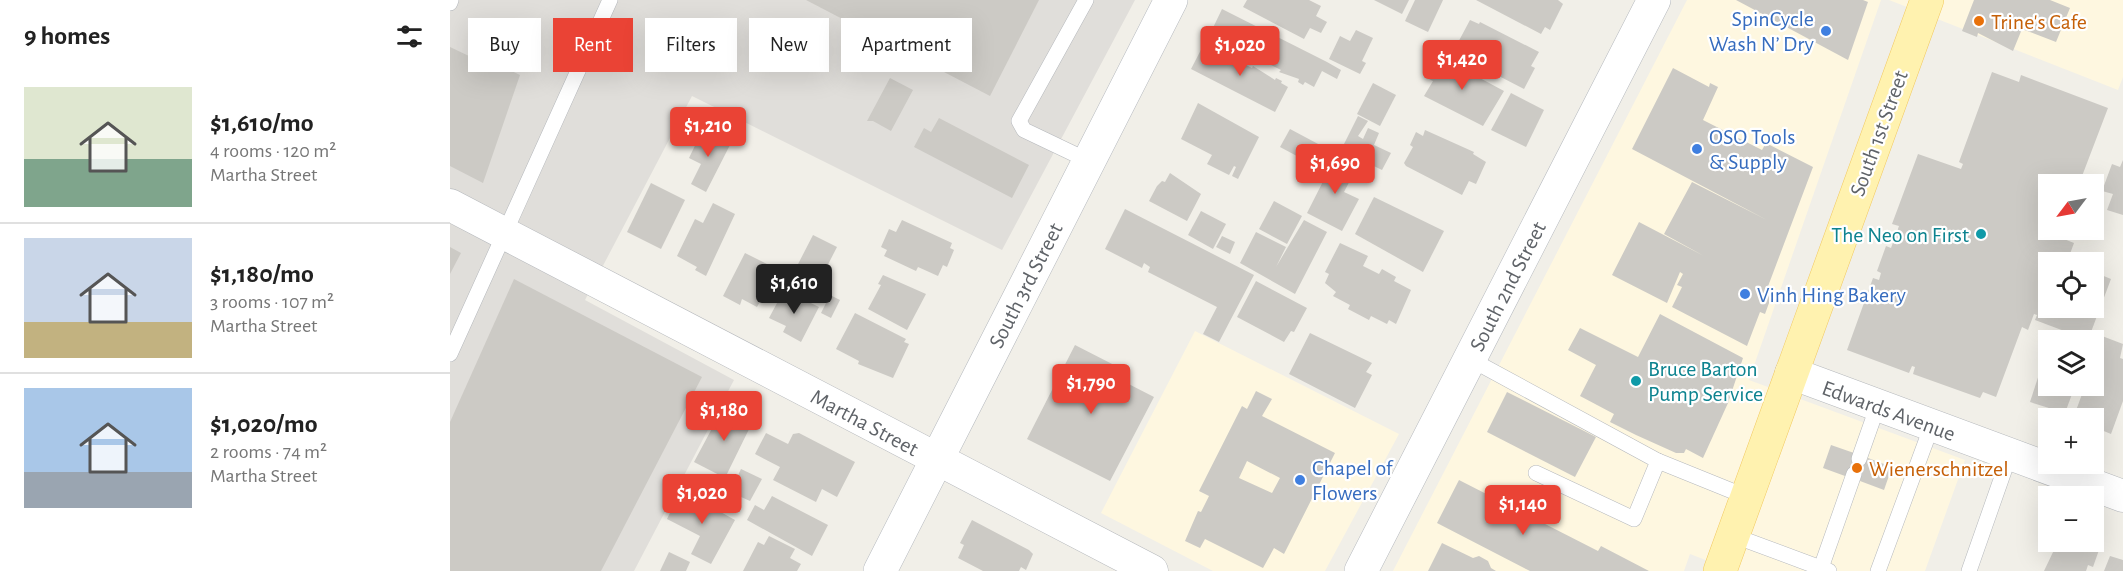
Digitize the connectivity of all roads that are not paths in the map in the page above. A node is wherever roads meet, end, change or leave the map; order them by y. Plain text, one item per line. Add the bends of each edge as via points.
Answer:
1 (610, 0) edge
2 (1086, 0) edge
3 (1171, 0) edge
4 (1654, 0) edge
5 (1927, 0) edge
6 (1089, 161) junction
7 (450, 205) edge
8 (506, 234) junction
9 (450, 354) edge
10 (1470, 358) junction
11 (1791, 373) junction
12 (1878, 405) junction
13 (1932, 425) junction
14 (2010, 454) junction
15 (936, 459) junction
16 (1859, 459) dead end
17 (1658, 461) junction
18 (1536, 473) dead end
19 (1854, 474) dead end
20 (2123, 496) edge
21 (1747, 497) junction
22 (1732, 535) junction
23 (1135, 567) edge
24 (1825, 569) edge
25 (880, 571) edge
26 (1361, 571) edge
27 (1720, 571) edge
28 (1878, 571) edge
29 (1969, 571) edge

1 - 8 lane
2 - 6 lane via 1019,121 1024,130
3 - 6 street, South 3rd Street
4 - 10 street, South 2nd Street
5 - 11 main road, South 1st Street
6 - 15 street, South 3rd Street
7 - 8 street, Martha Street
8 - 9 lane
8 - 15 street, Martha Street
10 - 17 lane
10 - 26 street, South 2nd Street
11 - 12 street, Edwards Avenue
11 - 21 main road, South 1st Street
12 - 13 street, Edwards Avenue
12 - 16 lane
13 - 14 street, Edwards Avenue
13 - 28 lane
14 - 20 street, Edwards Avenue
14 - 29 lane
15 - 23 street, Martha Street
15 - 25 street, South 3rd Street
17 - 18 lane via 1634,519
17 - 21 lane
19 - 24 lane
21 - 22 main road, South 1st Street
22 - 24 lane
22 - 27 main road, South 1st Street

